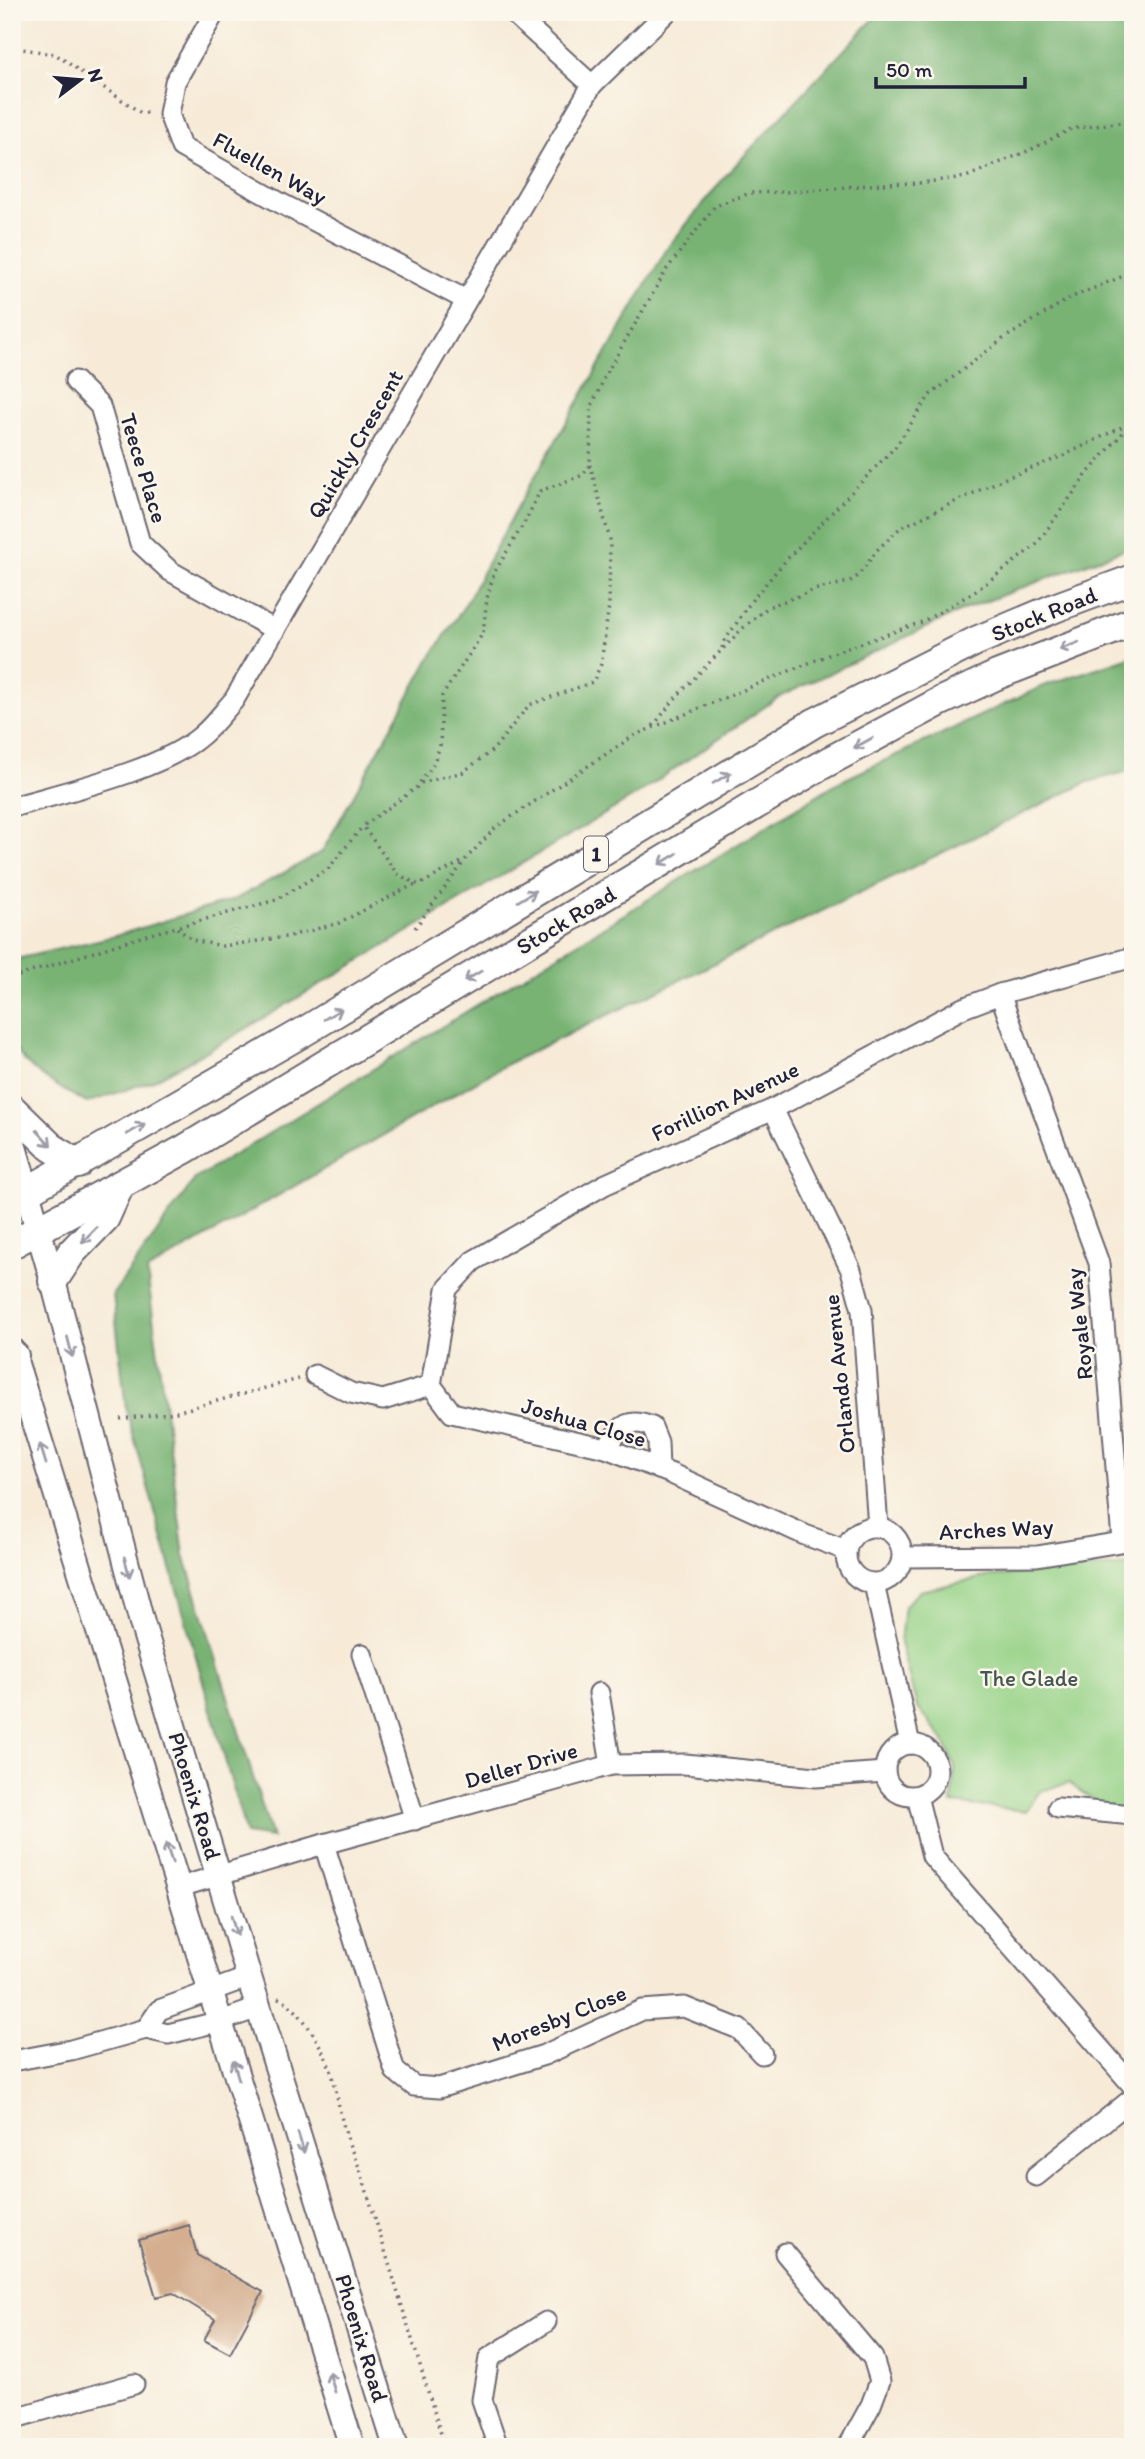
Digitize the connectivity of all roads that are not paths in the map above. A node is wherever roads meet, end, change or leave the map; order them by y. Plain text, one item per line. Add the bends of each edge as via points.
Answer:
1 (215, 12) edge
2 (512, 12) edge
3 (667, 12) edge
4 (592, 85) junction
5 (466, 300) junction
6 (75, 381) dead end
7 (1133, 579) edge
8 (1133, 622) edge
9 (275, 630) junction
10 (12, 807) edge
11 (1133, 957) edge
12 (1000, 994) junction
13 (12, 1109) edge
14 (773, 1109) junction
15 (12, 1140) edge
16 (78, 1164) junction
17 (119, 1187) junction
18 (19, 1196) edge
19 (37, 1231) junction
20 (12, 1244) edge
21 (53, 1281) junction
22 (13, 1354) edge
23 (315, 1375) road end
24 (431, 1385) junction
25 (606, 1448) junction
26 (659, 1469) junction
27 (878, 1527) junction
28 (1127, 1540) edge
29 (846, 1550) junction
30 (902, 1557) junction
31 (874, 1584) junction
32 (362, 1654) dead end
33 (599, 1693) dead end
34 (910, 1744) junction
35 (611, 1765) junction
36 (885, 1772) junction
37 (917, 1796) junction
38 (1058, 1808) dead end
39 (1133, 1815) edge
40 (415, 1820) junction
41 (324, 1844) junction
42 (219, 1874) junction
43 (180, 1887) junction
44 (249, 1977) junction
45 (212, 1990) junction
46 (265, 2002) junction
47 (222, 2021) junction
48 (146, 2029) junction
49 (762, 2054) dead end
50 (12, 2061) edge
51 (1133, 2086) edge
52 (1133, 2098) edge
53 (1036, 2176) dead end
54 (785, 2253) dead end
55 (546, 2322) dead end
56 (134, 2384) dead end
57 (12, 2419) edge
58 (352, 2447) edge
59 (396, 2447) edge
60 (498, 2447) edge
61 (848, 2447) edge

1 - 5 street, Fluellen Way via 175,82 169,114 181,147
2 - 4 street
3 - 4 street, Quickly Crescent
4 - 5 street, Quickly Crescent
5 - 9 street, Quickly Crescent
6 - 9 street, Teece Place via 100,406 140,543 170,571
16 -> 7 highway, Stock Road / 1 via 814,723 976,641
8 -> 17 highway, Stock Road / 1 via 975,686 820,766
9 - 10 street, Quickly Crescent via 234,700 201,737 163,759
11 - 12 street, Forillion Avenue
12 - 14 street, Forillion Avenue via 963,1008
12 - 28 street, Royale Way via 1099,1263
13 -> 16 highway via 51,1147
14 - 24 street, Forillion Avenue via 604,1185 473,1261 447,1289
14 - 27 street, Orlando Avenue via 851,1270 862,1310
15 - 18 main road, Phoenix Road
16 - 18 highway, Stock Road / 1
17 - 19 highway, Stock Road / 1
17 -> 21 highway via 105,1218 72,1252
18 - 19 main road, Phoenix Road
19 - 20 highway, Stock Road / 1
19 - 21 main road, Phoenix Road
21 -> 42 main road, Phoenix Road via 142,1623
43 -> 22 main road, Phoenix Road
23 - 24 street via 351,1393 383,1400
24 - 25 street, Joshua Close via 452,1413
25 - 26 street, Joshua Close
25 - 26 street via 625,1424 638,1421 652,1427
26 - 29 street, Joshua Close
27 - 29 street via 852,1536
27 - 30 street via 899,1542
28 - 30 street, Arches Way via 1037,1556
29 - 31 street via 850,1570 859,1580
30 - 31 street via 897,1573
31 - 34 street
32 - 40 street
33 - 35 street
34 - 36 street via 896,1748 887,1759
34 - 37 street via 923,1746 937,1767 936,1780
35 - 36 street, Deller Drive via 685,1764 816,1777
35 - 40 street, Deller Drive
36 - 37 street via 895,1791
37 - 51 street via 932,1856
38 - 39 street
40 - 41 street, Deller Drive
41 - 42 street, Deller Drive
41 - 49 street, Moresby Close via 395,2071 414,2086 439,2088 544,2055 642,2010 684,2007 739,2029
42 - 43 street, Deller Drive
42 -> 44 main road, Phoenix Road
43 - 45 main road, Phoenix Road
44 - 45 street
44 - 46 main road, Phoenix Road
45 - 47 main road, Phoenix Road
45 - 48 street via 159,2010
46 - 47 street
46 -> 59 main road, Phoenix Road
47 - 48 street via 168,2034
58 -> 47 main road, Phoenix Road
48 - 50 street
52 - 53 street
54 - 61 street via 873,2358 880,2381
55 - 60 street via 489,2358 482,2400
56 - 57 street

